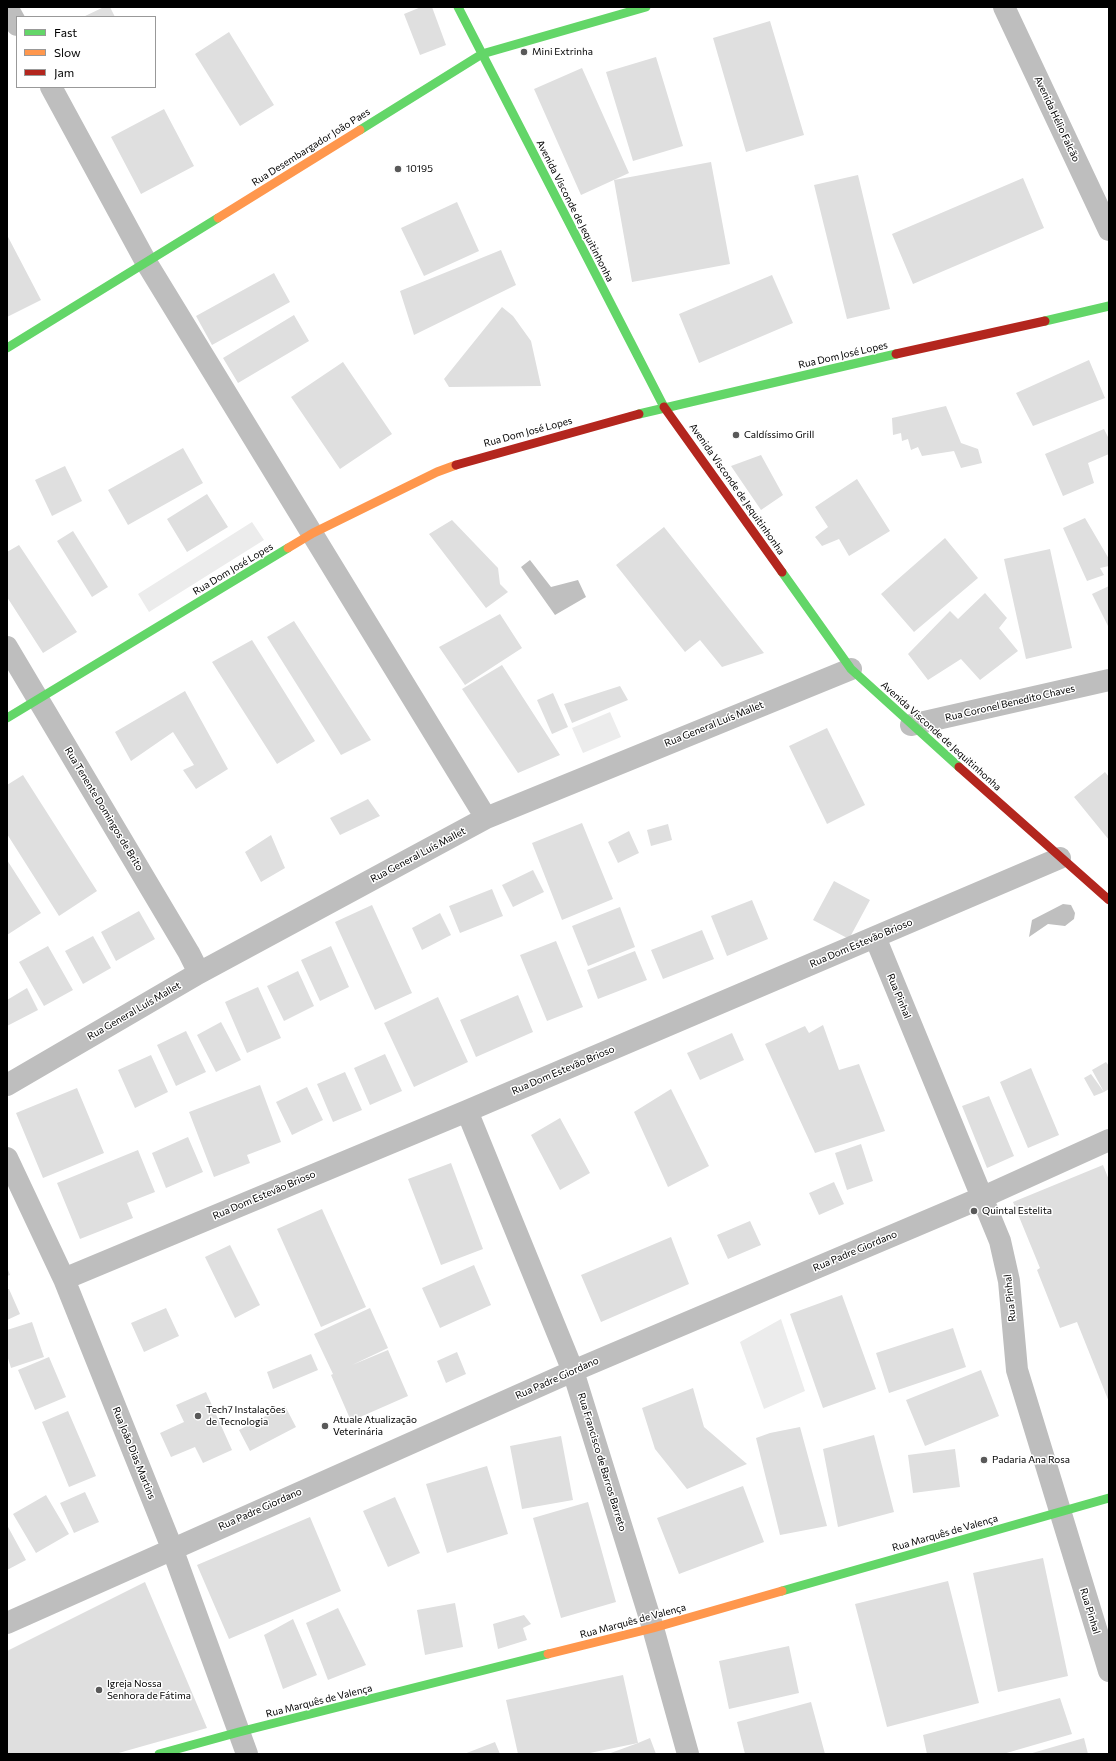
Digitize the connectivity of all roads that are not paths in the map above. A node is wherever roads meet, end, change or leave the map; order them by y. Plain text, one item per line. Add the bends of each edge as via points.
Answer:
1 (7, 7) edge
2 (458, 7) edge
3 (646, 7) edge
4 (1004, 7) edge
5 (16, 23) edge
6 (482, 54) junction
7 (52, 88) edge
8 (1109, 230) edge
9 (146, 262) junction
10 (1109, 306) edge
11 (7, 348) edge
12 (664, 407) junction
13 (313, 534) junction
14 (7, 647) edge
15 (851, 668) junction
16 (1109, 680) edge
17 (38, 698) junction
18 (7, 718) edge
19 (911, 725) junction
20 (486, 818) junction
21 (1060, 858) junction
22 (1109, 900) edge
23 (875, 937) junction
24 (199, 973) junction
25 (7, 1085) edge
26 (467, 1111) junction
27 (1109, 1140) edge
28 (7, 1158) edge
29 (981, 1198) junction
30 (64, 1279) junction
31 (573, 1371) junction
32 (1109, 1498) edge
33 (1060, 1512) junction
34 (172, 1548) junction
35 (7, 1623) edge
36 (654, 1628) junction
37 (1109, 1671) edge
38 (239, 1732) junction
39 (159, 1754) edge
40 (247, 1754) edge
41 (688, 1754) edge

1 - 5 street
2 - 6 street, Avenida Visconde de Jequitinhonha
3 - 6 street, Rua Desembargador João Paes
4 - 8 street, Avenida Hélio Falcão
6 - 9 street, Rua Desembargador João Paes
6 - 12 street, Avenida Visconde de Jequitinhonha
7 - 9 street
9 - 11 street, Rua Desembargador João Paes
9 - 13 street
10 - 12 street, Rua Dom José Lopes
12 - 13 street, Rua Dom José Lopes via 472,459 437,472
12 - 15 street, Avenida Visconde de Jequitinhonha
13 - 17 street, Rua Dom José Lopes
13 - 20 street
14 - 17 street, Rua Tenente Domingos de Brito
15 - 19 street, Avenida Visconde de Jequitinhonha
15 - 20 street, Rua General Luís Mallet
16 - 19 street, Rua Coronel Benedito Chaves
17 - 18 street, Rua Dom José Lopes
17 - 24 street, Rua Tenente Domingos de Brito
19 - 21 street, Avenida Visconde de Jequitinhonha
20 - 24 street, Rua General Luís Mallet
21 - 22 street, Avenida Visconde de Jequitinhonha
21 - 23 street, Rua Dom Estevão Brioso
23 - 26 street, Rua Dom Estevão Brioso
23 - 29 street, Rua Pinhal
24 - 25 street, Rua General Luís Mallet
26 - 30 street, Rua Dom Estevão Brioso
26 - 31 street, Rua Francisco de Barros Barreto
27 - 29 street, Rua Padre Giordano
28 - 30 street, Rua João Dias Martins
29 - 31 street, Rua Padre Giordano
29 - 33 street, Rua Pinhal via 1000,1241 1009,1281 1017,1370
30 - 34 street, Rua João Dias Martins
31 - 34 street, Rua Padre Giordano
31 - 36 street, Rua Francisco de Barros Barreto
32 - 33 street, Rua Marquês de Valença
33 - 36 street, Rua Marquês de Valença
33 - 37 street, Rua Pinhal
34 - 35 street, Rua Padre Giordano
34 - 38 street, Rua João Dias Martins
36 - 38 street, Rua Marquês de Valença
36 - 41 street, Rua Francisco de Barros Barreto
38 - 39 street, Rua Marquês de Valença
38 - 40 street, Rua João Dias Martins

